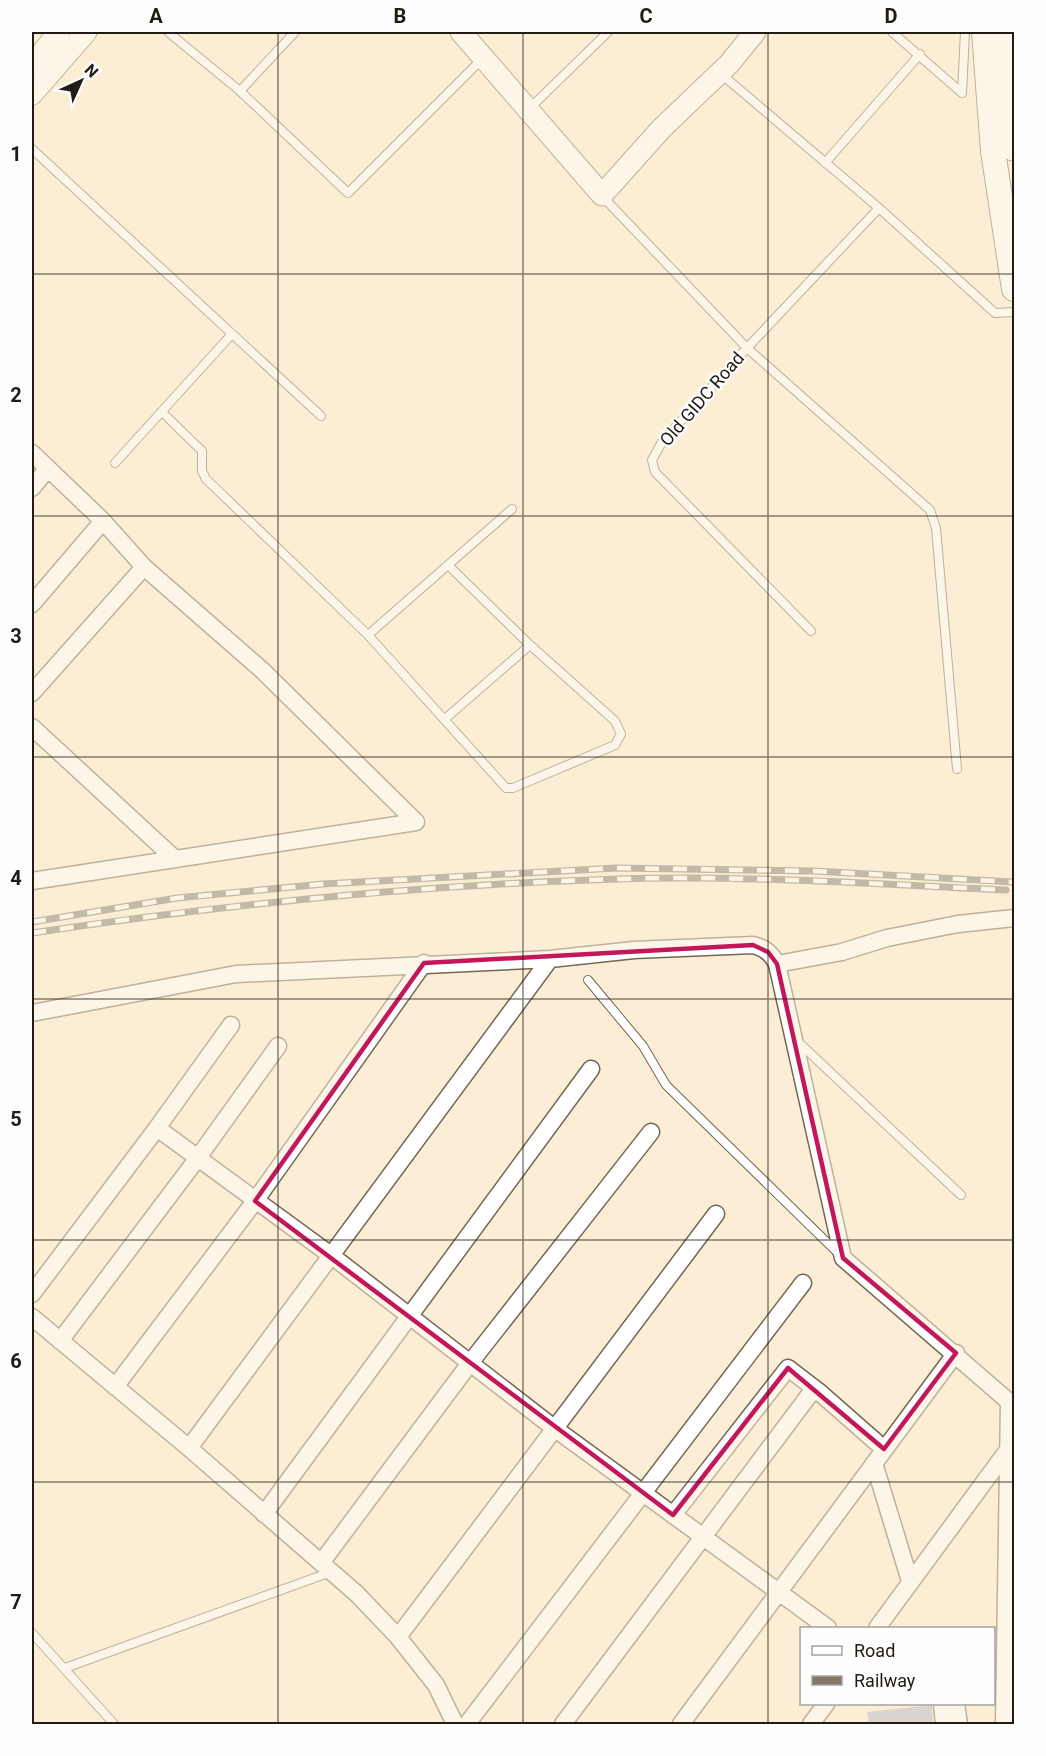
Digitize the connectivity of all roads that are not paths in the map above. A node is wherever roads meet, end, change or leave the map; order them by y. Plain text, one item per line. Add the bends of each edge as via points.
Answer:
1 (59, 32) edge
2 (86, 32) edge
3 (168, 32) edge
4 (295, 32) edge
5 (460, 32) edge
6 (608, 32) edge
7 (754, 32) edge
8 (892, 32) edge
9 (964, 32) edge
10 (984, 32) edge
11 (1004, 32) edge
12 (920, 54) junction
13 (484, 58) junction
14 (32, 65) edge
15 (720, 73) junction
16 (240, 92) junction
17 (32, 94) edge
18 (528, 110) junction
19 (32, 149) edge
20 (1014, 149) edge
21 (825, 162) junction
22 (602, 195) junction
23 (879, 208) junction
24 (1014, 289) edge
25 (1014, 312) edge
26 (232, 334) junction
27 (747, 348) junction
28 (163, 413) junction
29 (321, 416) dead end
30 (32, 453) edge
31 (115, 463) dead end
32 (48, 468) junction
33 (32, 488) edge
34 (512, 509) dead end
35 (104, 521) junction
36 (449, 566) junction
37 (144, 567) junction
38 (32, 604) edge
39 (811, 631) dead end
40 (368, 635) junction
41 (530, 645) junction
42 (32, 693) edge
43 (446, 718) junction
44 (32, 727) edge
45 (957, 770) dead end
46 (175, 859) junction
47 (32, 881) edge
48 (1014, 918) edge
49 (550, 959) junction
50 (424, 963) junction
51 (777, 964) junction
52 (588, 980) dead end
53 (32, 1013) edge
54 (231, 1025) dead end
55 (793, 1038) junction
56 (278, 1046) dead end
57 (591, 1069) dead end
58 (157, 1128) junction
59 (651, 1132) dead end
60 (197, 1159) junction
61 (961, 1195) dead end
62 (255, 1201) junction
63 (716, 1214) dead end
64 (332, 1256) junction
65 (843, 1258) junction
66 (803, 1282) dead end
67 (32, 1294) edge
68 (32, 1317) edge
69 (411, 1317) junction
70 (60, 1341) junction
71 (956, 1353) junction
72 (470, 1363) junction
73 (115, 1387) junction
74 (818, 1391) junction
75 (1012, 1403) edge
76 (554, 1428) junction
77 (189, 1448) junction
78 (884, 1449) junction
79 (1007, 1451) junction
80 (874, 1463) junction
81 (642, 1491) junction
82 (264, 1514) junction
83 (673, 1515) junction
84 (702, 1536) junction
85 (326, 1567) junction
86 (910, 1581) junction
87 (778, 1592) junction
88 (825, 1627) edge
89 (878, 1627) edge
90 (32, 1633) edge
91 (398, 1637) junction
92 (65, 1668) junction
93 (825, 1705) edge
94 (942, 1705) edge
95 (956, 1705) edge
96 (114, 1725) edge
97 (455, 1725) edge
98 (467, 1725) edge
99 (563, 1725) edge
100 (681, 1725) edge
101 (811, 1725) edge
102 (944, 1725) edge
103 (959, 1725) edge
104 (1004, 1725) edge

1 - 14 street
2 - 17 street
3 - 16 lane
4 - 16 lane
5 - 13 street, Old GIDC Road
6 - 18 lane
7 - 15 street
8 - 12 lane
9 - 12 lane via 962,93
10 - 24 main road via 993,151
11 - 20 main road
12 - 21 lane
13 - 16 lane via 348,193
13 - 18 street, Old GIDC Road
15 - 21 lane
15 - 22 street
18 - 22 street, Old GIDC Road
19 - 26 lane
21 - 23 lane
22 - 27 lane, Old GIDC Road
23 - 25 lane via 995,313
23 - 27 lane
26 - 28 lane
26 - 29 lane
27 - 39 lane, Old GIDC Road via 662,442 652,460 655,472
27 - 45 lane via 930,510 936,528
28 - 31 lane
28 - 40 lane via 202,451 206,479
30 - 32 street
32 - 33 street
32 - 35 street
34 - 36 lane
35 - 37 street
35 - 38 street
36 - 40 lane
36 - 41 lane
37 - 42 street
37 - 46 street via 263,671 416,822
40 - 43 lane
41 - 43 lane
41 - 43 lane via 615,721 621,734 615,745 510,789
44 - 46 street
46 - 47 street
48 - 51 street via 958,924
49 - 50 street
49 - 51 street via 634,950 753,945 768,952
49 - 64 street
50 - 53 street via 236,974
50 - 62 street
51 - 55 street
52 - 65 lane via 643,1046 666,1085
54 - 58 street
55 - 61 lane
55 - 65 street
56 - 60 street
57 - 69 street
58 - 60 street
58 - 67 street
59 - 72 street
60 - 62 street
60 - 70 street
62 - 64 street
62 - 73 street
63 - 76 street
64 - 69 street
64 - 77 street
65 - 71 street
66 - 81 street
68 - 70 street
69 - 72 street
69 - 82 street
70 - 73 street
71 - 75 street
71 - 78 street
72 - 76 street
72 - 85 street
73 - 77 street
74 - 78 street
74 - 83 street via 788,1368
74 - 84 street via 806,1398
75 - 79 street
76 - 81 street
76 - 91 street
77 - 82 street
78 - 80 street
79 - 86 street
79 - 104 street
80 - 86 street
80 - 87 street
81 - 83 street
81 - 98 street
82 - 85 street
83 - 84 street
84 - 87 street
84 - 99 street
85 - 91 street
85 - 92 lane
86 - 89 street
87 - 88 street
87 - 100 street
90 - 92 lane
91 - 97 street via 436,1685
92 - 96 lane
93 - 101 street
94 - 102 street
95 - 103 street

